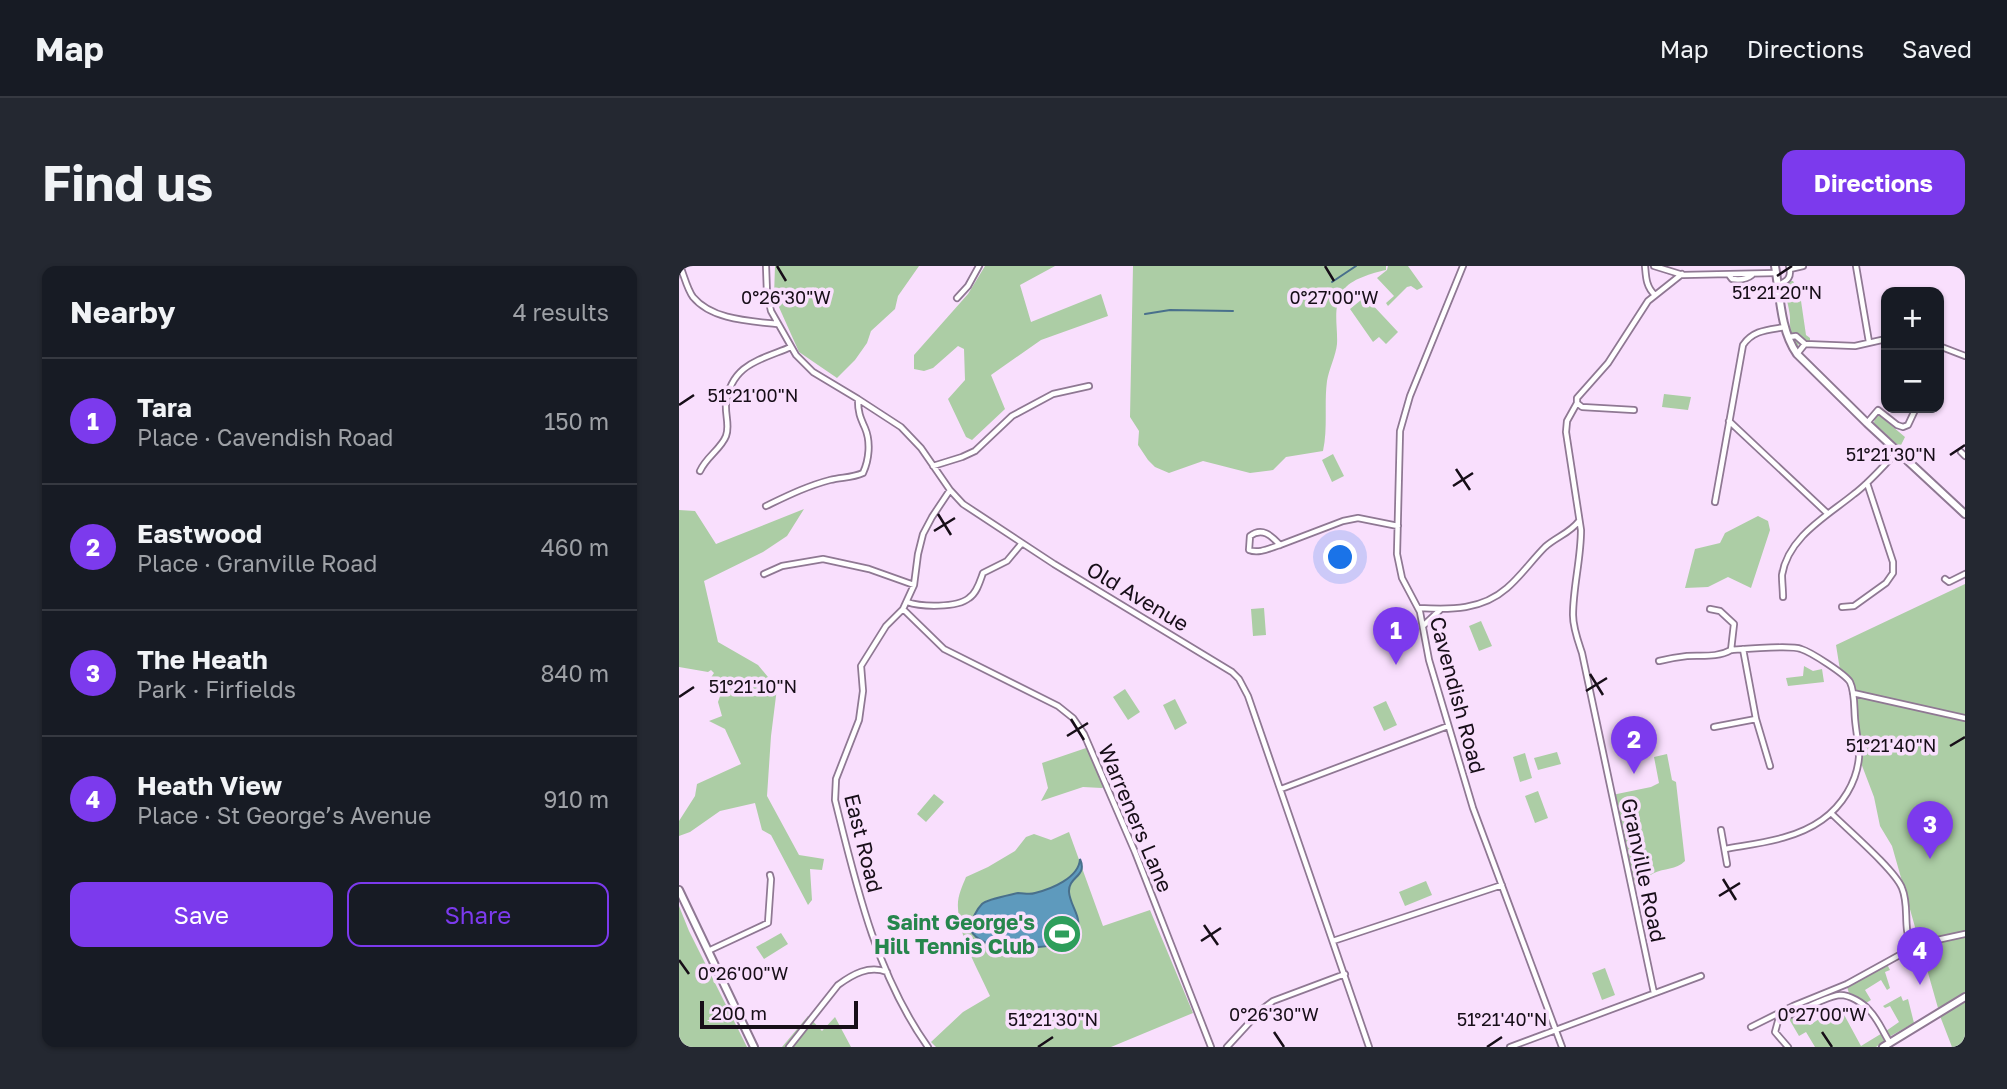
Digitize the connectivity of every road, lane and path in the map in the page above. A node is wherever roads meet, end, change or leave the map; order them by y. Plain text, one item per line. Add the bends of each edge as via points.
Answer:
1 (680, 266) edge
2 (766, 266) edge
3 (979, 266) edge
4 (1463, 266) edge
5 (1645, 266) edge
6 (1654, 266) edge
7 (1803, 266) edge
8 (1856, 266) edge
9 (1790, 268) edge
10 (1776, 270) edge
11 (1682, 274) junction
12 (687, 282) junction
13 (1778, 285) junction
14 (679, 286) edge
15 (1655, 295) junction
16 (957, 298) dead end
17 (777, 324) junction
18 (1785, 327) junction
19 (1788, 337) junction
20 (1881, 340) edge
21 (1869, 342) junction
22 (1805, 344) junction
23 (791, 347) junction
24 (1944, 348) edge
25 (1797, 354) junction
26 (1965, 356) edge
27 (1089, 386) dead end
28 (858, 399) junction
29 (1577, 403) junction
30 (1634, 410) dead end
31 (1881, 411) edge
32 (1883, 413) edge
33 (1913, 413) edge
34 (1729, 421) junction
35 (1867, 423) junction
36 (1898, 452) junction
37 (933, 466) junction
38 (700, 471) dead end
39 (1867, 483) junction
40 (950, 490) junction
41 (1715, 502) dead end
42 (766, 506) dead end
43 (1827, 513) junction
44 (1965, 514) edge
45 (1580, 520) junction
46 (1398, 526) junction
47 (1022, 543) junction
48 (1280, 545) junction
49 (764, 574) dead end
50 (1965, 574) edge
51 (1945, 579) dead end
52 (914, 585) junction
53 (1783, 597) dead end
54 (907, 602) junction
55 (1714, 607) dead end
56 (1842, 607) dead end
57 (1419, 608) junction
58 (903, 609) junction
59 (1440, 610) junction
60 (1423, 626) junction
61 (1743, 649) junction
62 (1731, 650) junction
63 (1659, 661) dead end
64 (1853, 693) junction
65 (1965, 718) edge
66 (1756, 719) junction
67 (1448, 726) junction
68 (1714, 727) dead end
69 (1770, 766) dead end
70 (1281, 789) junction
71 (1831, 813) junction
72 (1721, 830) dead end
73 (1724, 849) junction
74 (1727, 864) dead end
75 (769, 875) dead end
76 (1502, 885) junction
77 (679, 890) edge
78 (1965, 934) edge
79 (1333, 941) junction
80 (1912, 946) junction
81 (708, 952) junction
82 (874, 962) junction
83 (887, 972) junction
84 (1345, 974) junction
85 (1701, 976) dead end
86 (1654, 993) junction
87 (1965, 997) edge
88 (1751, 1027) dead end
89 (1556, 1030) junction
90 (1887, 1045) edge
91 (754, 1047) edge
92 (789, 1047) edge
93 (928, 1047) edge
94 (1211, 1047) edge
95 (1227, 1047) edge
96 (1369, 1047) edge
97 (1510, 1047) edge
98 (1562, 1047) edge
99 (1788, 1047) edge

1 - 12 street
2 - 17 street, Old Avenue via 767,293
3 - 16 street
4 - 46 street, Cavendish Road via 1403,419
5 - 15 street via 1647,283
6 - 11 street
7 - 9 street
8 - 21 street
9 - 13 street via 1788,281
10 - 11 street via 1753,275
10 - 13 main road
11 - 15 street, Granville Road
12 - 14 street
12 - 17 street via 693,297 719,314
13 - 18 main road
15 - 29 street, Granville Road
17 - 23 street, Old Avenue
18 - 19 main road
18 - 34 street via 1755,333 1743,345
19 - 22 street via 1796,336
19 - 25 main road
20 - 21 street
21 - 22 street
22 - 25 street
23 - 28 street, Old Avenue via 813,372
23 - 38 street via 749,363 736,376 727,399 725,439
24 - 26 street
25 - 35 main road
27 - 37 street via 1053,394 1012,416 975,451
28 - 37 street, Old Avenue via 901,427
28 - 42 street via 857,414 866,430 870,460 863,473 810,486
29 - 30 street via 1588,408
29 - 45 street, Granville Road via 1566,432
31 - 35 street via 1877,408
32 - 33 street via 1903,427
34 - 41 street
34 - 43 street
35 - 36 main road
36 - 39 street
36 - 44 main road
37 - 40 street, Old Avenue
39 - 43 street
39 - 56 street via 1893,573 1854,606
40 - 47 street, Old Avenue via 963,504
40 - 52 street via 923,534
43 - 53 street via 1791,552 1783,575
45 - 59 street via 1494,597 1475,606
45 - 86 street, Granville Road via 1574,628
46 - 48 street via 1358,518
46 - 57 street, Cavendish Road via 1399,565
47 - 54 street via 1007,561 983,573 969,599 941,605
47 - 70 street, Old Avenue via 1232,672 1248,696
48 - 48 street via 1269,534 1256,532 1250,536 1249,550
49 - 52 street via 823,559
50 - 51 street via 1949,582
52 - 54 street
54 - 58 street
55 - 62 street via 1734,624
57 - 59 street
57 - 60 street, Cavendish Road
58 - 82 street, East Road via 886,626 861,666 859,720 834,789
58 - 94 street, Warreners Lane via 944,649 1058,706 1073,718 1127,833
59 - 60 street
60 - 67 street, Cavendish Road
61 - 62 street
61 - 64 street via 1801,649 1843,674
61 - 66 street
62 - 63 street
64 - 65 street
64 - 71 street via 1859,757 1856,774 1849,792
66 - 68 street
66 - 69 street
67 - 70 street
67 - 76 street, Cavendish Road
70 - 79 street, Old Avenue
71 - 73 street via 1784,838
71 - 80 street via 1901,886
72 - 73 street
73 - 74 street
75 - 81 street via 768,923
76 - 79 street
76 - 89 street, Cavendish Road
77 - 81 main road
78 - 80 street
79 - 84 street, Old Avenue
80 - 88 street via 1847,984
81 - 91 main road
82 - 83 street, East Road
82 - 83 street
82 - 92 street via 838,985
83 - 93 street, East Road
84 - 95 street via 1267,1005
84 - 96 street, Old Avenue
85 - 86 street
86 - 89 street
87 - 90 main road
89 - 97 street
89 - 98 street, Cavendish Road
90 - 99 street via 1867,1007 1837,995 1778,1021 1775,1032

